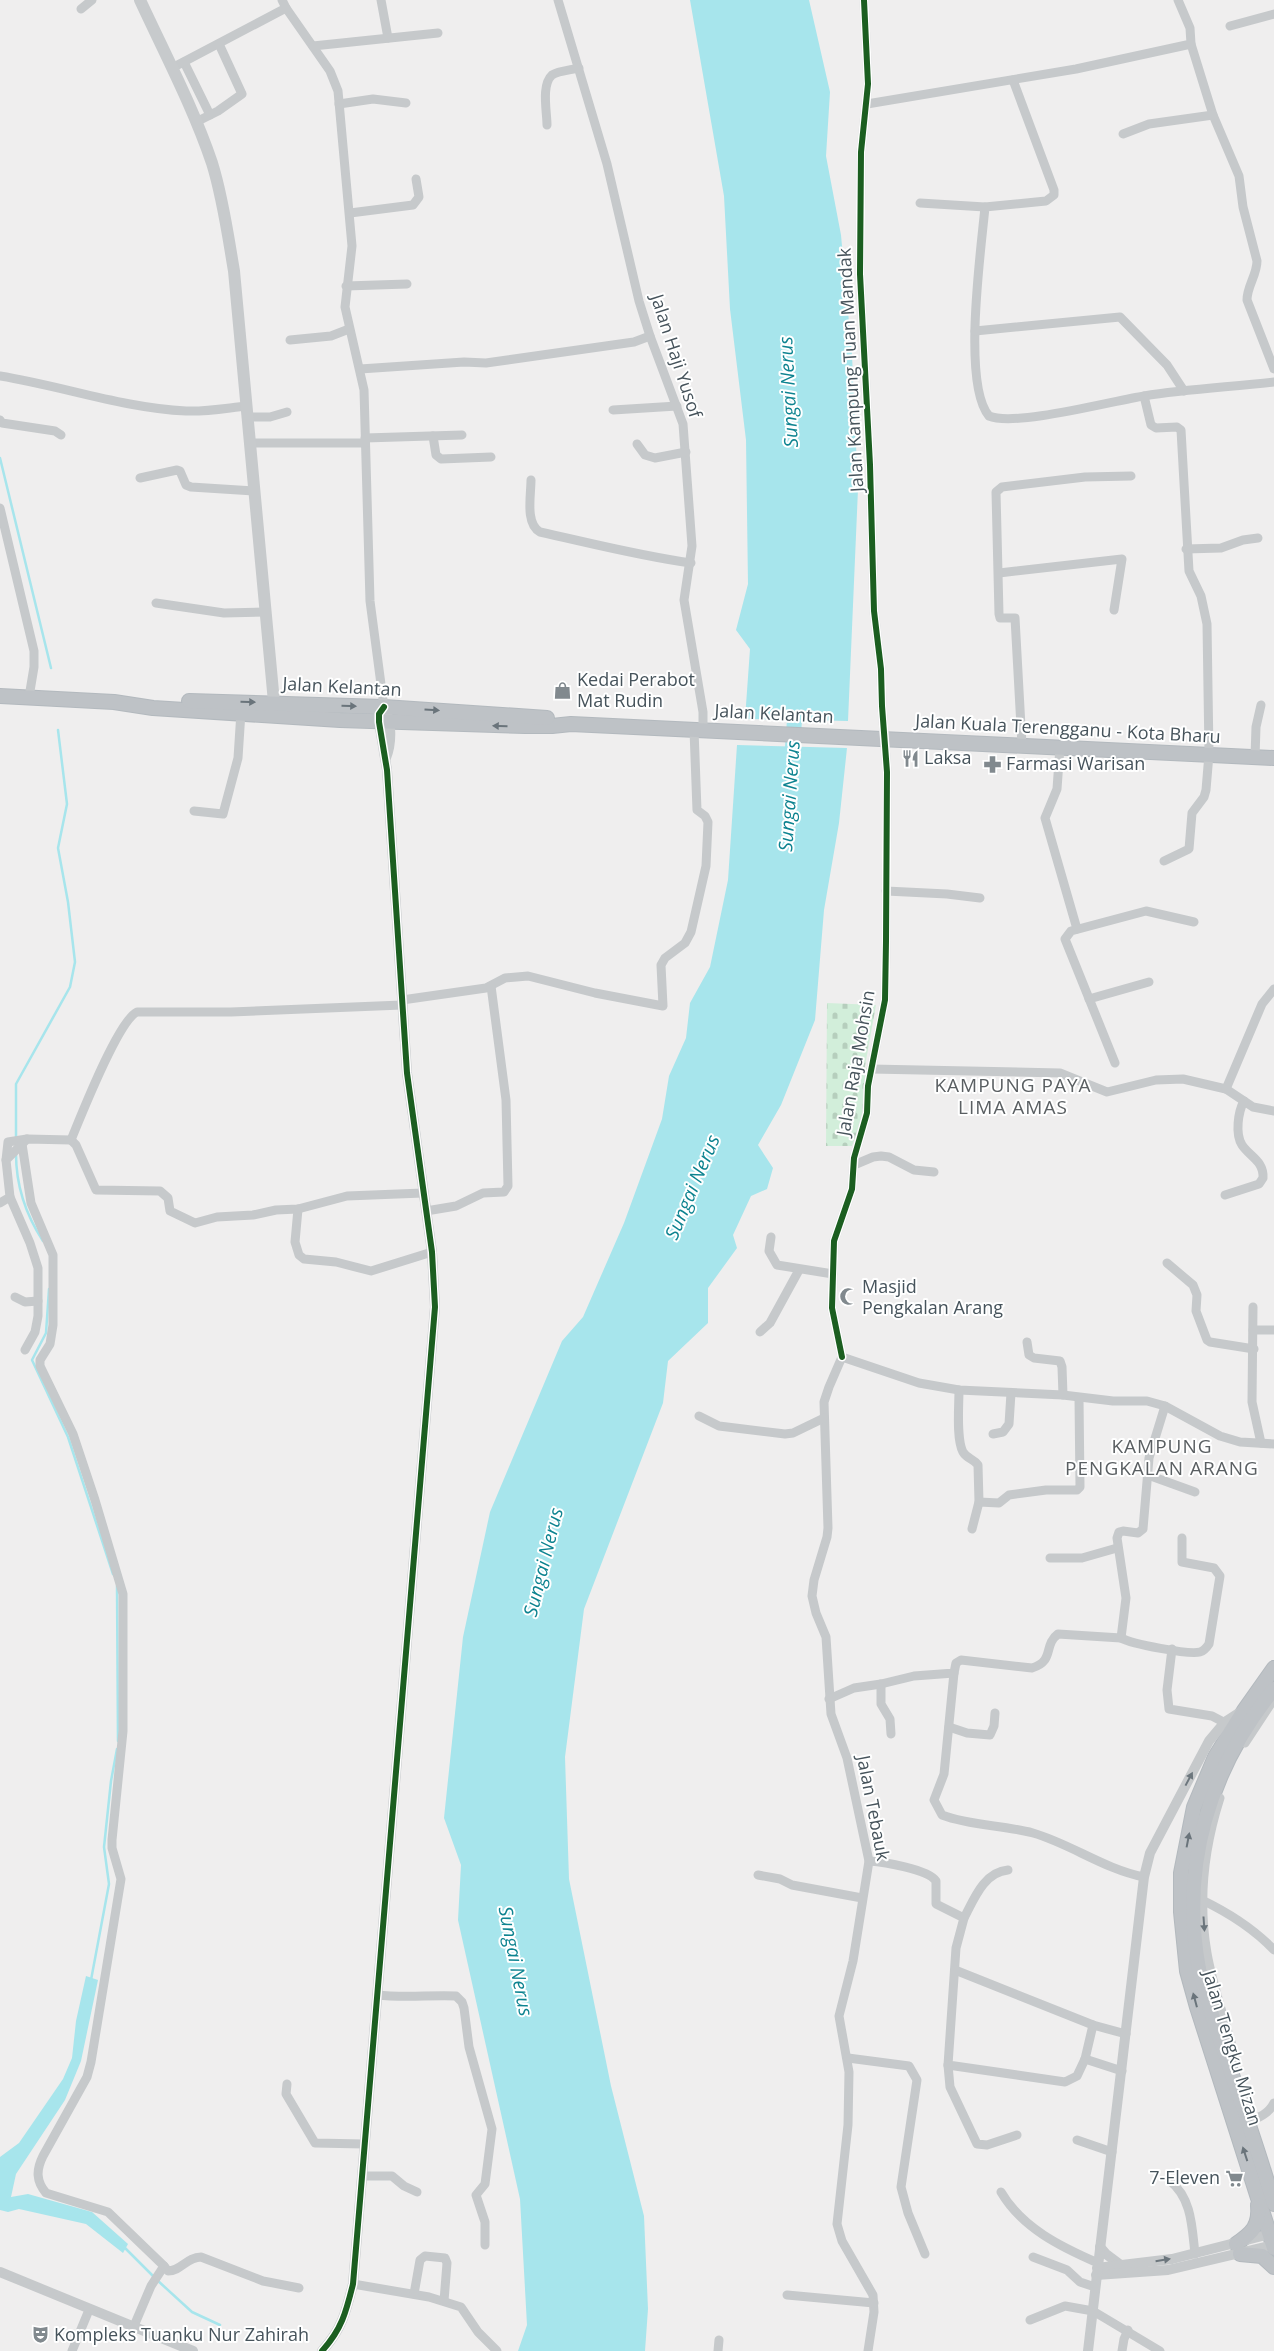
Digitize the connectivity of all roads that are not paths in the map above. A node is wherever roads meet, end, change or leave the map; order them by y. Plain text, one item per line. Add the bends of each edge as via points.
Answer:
1 (92, 0) edge
2 (140, 0) edge
3 (381, 0) edge
4 (558, 0) edge
5 (864, 0) edge
6 (1178, 0) edge
7 (284, 4) edge
8 (81, 9) dead end
9 (1274, 14) edge
10 (1230, 26) dead end
11 (438, 33) dead end
12 (388, 38) junction
13 (219, 44) junction
14 (1191, 44) junction
15 (313, 46) junction
16 (184, 62) junction
17 (172, 68) junction
18 (579, 68) junction
19 (1013, 80) junction
20 (406, 103) dead end
21 (339, 104) junction
22 (867, 104) junction
23 (210, 115) junction
24 (1213, 115) junction
25 (196, 122) junction
26 (547, 125) dead end
27 (1123, 134) dead end
28 (416, 179) dead end
29 (920, 203) dead end
30 (985, 207) junction
31 (350, 213) junction
32 (407, 284) dead end
33 (346, 286) junction
34 (349, 329) junction
35 (975, 331) junction
36 (650, 336) junction
37 (290, 340) dead end
38 (360, 369) junction
39 (1274, 370) edge
40 (0, 376) edge
41 (1274, 382) edge
42 (1184, 391) junction
43 (1144, 396) junction
44 (677, 406) junction
45 (613, 410) dead end
46 (247, 412) junction
47 (287, 412) dead end
48 (0, 420) edge
49 (61, 435) dead end
50 (462, 435) dead end
51 (433, 436) junction
52 (365, 440) junction
53 (250, 444) junction
54 (637, 444) dead end
55 (686, 452) junction
56 (491, 457) dead end
57 (1130, 476) dead end
58 (140, 478) dead end
59 (531, 480) dead end
60 (254, 491) junction
61 (0, 508) edge
62 (1258, 538) dead end
63 (1186, 549) junction
64 (691, 562) junction
65 (999, 573) junction
66 (156, 603) dead end
67 (1114, 610) dead end
68 (266, 612) junction
69 (0, 696) edge
70 (29, 697) junction
71 (114, 702) junction
72 (1261, 705) dead end
73 (384, 707) junction
74 (274, 709) junction
75 (241, 712) junction
76 (384, 722) junction
77 (566, 723) junction
78 (698, 730) junction
79 (861, 737) joint
80 (884, 739) junction
81 (1022, 745) junction
82 (1060, 747) junction
83 (1208, 754) junction
84 (1255, 757) junction
85 (1274, 758) edge
86 (194, 811) dead end
87 (1164, 861) dead end
88 (886, 891) junction
89 (980, 898) dead end
90 (1194, 922) dead end
91 (1077, 929) junction
92 (1149, 982) dead end
93 (491, 986) junction
94 (1274, 989) edge
95 (1088, 999) junction
96 (402, 1002) junction
97 (1115, 1062) dead end
98 (871, 1069) junction
99 (1226, 1089) junction
100 (1244, 1101) junction
101 (1274, 1111) edge
102 (70, 1140) junction
103 (16, 1146) junction
104 (854, 1165) junction
105 (934, 1172) dead end
106 (3, 1177) edge
107 (423, 1193) junction
108 (1226, 1195) dead end
109 (10, 1197) junction
110 (0, 1203) edge
111 (298, 1209) junction
112 (426, 1211) junction
113 (771, 1237) dead end
114 (432, 1252) junction
115 (1167, 1263) dead end
116 (799, 1270) junction
117 (833, 1274) junction
118 (15, 1298) dead end
119 (38, 1302) junction
120 (1254, 1307) dead end
121 (1253, 1330) junction
122 (1274, 1330) edge
123 (760, 1332) dead end
124 (1027, 1342) dead end
125 (1254, 1349) junction
126 (25, 1350) dead end
127 (842, 1357) junction
128 (958, 1390) junction
129 (1012, 1393) junction
130 (1063, 1395) junction
131 (1079, 1398) junction
132 (1165, 1406) junction
133 (699, 1416) dead end
134 (824, 1418) junction
135 (993, 1434) dead end
136 (1261, 1443) junction
137 (1274, 1444) edge
138 (1148, 1475) junction
139 (1195, 1492) dead end
140 (979, 1502) junction
141 (972, 1529) dead end
142 (1182, 1538) dead end
143 (1117, 1548) junction
144 (1050, 1558) dead end
145 (1121, 1638) junction
146 (1172, 1649) junction
147 (1274, 1668) edge
148 (954, 1673) junction
149 (881, 1684) junction
150 (1274, 1689) edge
151 (829, 1700) junction
152 (1274, 1700) edge
153 (995, 1713) dead end
154 (1229, 1725) junction
155 (949, 1727) junction
156 (890, 1734) dead end
157 (869, 1861) junction
158 (1008, 1870) dead end
159 (758, 1875) dead end
160 (1144, 1878) junction
161 (862, 1898) junction
162 (1202, 1900) junction
163 (964, 1918) junction
164 (1274, 1950) edge
165 (955, 1970) junction
166 (377, 1995) junction
167 (1093, 2025) junction
168 (1126, 2034) junction
169 (848, 2058) junction
170 (1085, 2059) junction
171 (948, 2065) junction
172 (1231, 2070) junction
173 (1122, 2071) junction
174 (288, 2084) dead end
175 (1274, 2103) edge
176 (1248, 2121) junction
177 (1017, 2135) dead end
178 (1077, 2140) dead end
179 (364, 2144) junction
180 (1112, 2152) junction
181 (362, 2176) junction
182 (1170, 2181) dead end
183 (1266, 2186) edge
184 (417, 2192) dead end
185 (1001, 2192) dead end
186 (1274, 2204) edge
187 (1273, 2241) edge
188 (485, 2245) dead end
189 (1100, 2247) junction
190 (1238, 2249) junction
191 (925, 2254) dead end
192 (1195, 2254) junction
193 (1033, 2257) dead end
194 (1274, 2266) edge
195 (162, 2269) junction
196 (1097, 2269) junction
197 (1120, 2270) junction
198 (0, 2272) edge
199 (353, 2284) junction
200 (299, 2288) dead end
201 (1095, 2289) junction
202 (414, 2294) junction
203 (787, 2295) dead end
204 (444, 2301) junction
205 (874, 2302) junction
206 (89, 2310) junction
207 (1093, 2311) junction
208 (1030, 2320) dead end
209 (134, 2326) junction
210 (1128, 2330) junction
211 (719, 2340) dead end
212 (72, 2351) edge
213 (194, 2351) edge
214 (322, 2351) edge
215 (497, 2351) edge
216 (718, 2351) edge
217 (868, 2351) edge
218 (1088, 2351) edge
219 (1122, 2351) edge
220 (1160, 2351) edge

1 - 8 street
2 - 17 main road
3 - 12 street
4 - 18 street, Jalan Haji Yusof
5 - 22 street, Jalan Kampung Tuan Mandak
6 - 14 street via 1190,28
7 - 13 street
7 - 15 street
9 - 10 street
11 - 12 street
12 - 15 street
13 - 16 street
13 - 23 street via 242,94
14 - 19 street via 1076,70
14 - 24 street
15 - 21 street via 335,80
16 - 17 street
16 - 23 street
17 - 25 main road
18 - 26 street via 553,74 548,81
18 - 36 street, Jalan Haji Yusof
19 - 22 street
19 - 30 street via 1054,195 1046,201
20 - 21 street via 373,99
21 - 31 street
22 - 80 street, Jalan Kampung Tuan Mandak via 861,152 860,274 871,474 874,611 881,668
23 - 25 street
24 - 27 street via 1149,124
24 - 39 street via 1239,176 1243,207 1257,261 1247,300
25 - 46 main road via 217,179 230,244
28 - 31 street via 419,197 413,205
29 - 30 street
30 - 35 street
31 - 33 street via 351,254
32 - 33 street
33 - 34 street
34 - 37 street via 331,336
34 - 38 street
35 - 42 street via 1120,316 1167,365
35 - 43 street via 980,402 992,418 1056,413
36 - 38 street via 634,342 486,363
36 - 44 street, Jalan Haji Yusof
38 - 52 street via 364,390
40 - 46 street via 173,410
41 - 42 street
42 - 43 street
43 - 63 street via 1151,425 1181,430
44 - 45 street
44 - 55 street, Jalan Haji Yusof
46 - 47 street via 270,417
46 - 53 main road
48 - 49 street
50 - 51 street
51 - 52 street
51 - 56 street via 436,455 441,459
52 - 53 street
52 - 73 street via 370,600
53 - 60 main road
54 - 55 street via 645,455 655,458
55 - 64 street, Jalan Haji Yusof
57 - 65 street via 1085,477 998,489
58 - 60 street via 177,470 191,488
59 - 64 street via 531,522 535,530 644,556
60 - 68 main road
61 - 70 street via 34,651
62 - 63 street via 1221,548
63 - 83 street via 1190,575 1201,596 1207,624
64 - 78 street, Jalan Haji Yusof via 684,600 703,712
65 - 67 street via 1122,559
65 - 81 street via 1000,618 1015,618
66 - 68 street via 224,613
68 - 74 main road
69 - 70 highway, Jalan Kelantan
70 - 71 highway, Jalan Kelantan
71 -> 74 highway, Jalan Kelantan via 156,699
71 - 75 highway, Jalan Kelantan via 153,708
72 - 84 street via 1256,726
74 -> 73 highway, Jalan Kelantan
73 - 76 street via 389,716
73 -> 77 highway, Jalan Kelantan via 552,718
74 - 75 highway, Jalan Kelantan
74 - 76 highway, Jalan Kelantan
75 - 86 street via 238,758 223,814
77 -> 76 highway, Jalan Kelantan via 525,726
76 - 96 street via 382,748 386,758
77 - 78 highway, Jalan Kelantan
78 - 79 highway, Jalan Kelantan
78 - 93 street, Jalan Haji Yusof via 697,810 708,822 706,866 688,938 661,965 663,1006 528,976 505,978
79 - 80 highway, Jalan Kuala Terengganu - Kota Bharu
80 - 81 highway, Jalan Kuala Terengganu - Kota Bharu
80 - 88 street, Jalan Raja Mohsin via 888,772
81 - 82 highway, Jalan Kuala Terengganu - Kota Bharu
82 - 83 highway, Jalan Kuala Terengganu - Kota Bharu
82 - 91 street via 1057,789 1045,818
83 - 84 highway, Jalan Kuala Terengganu - Kota Bharu
83 - 87 street via 1204,797 1192,813 1190,846 1185,852
84 - 85 highway, Jalan Kuala Terengganu - Kota Bharu
88 - 89 street
88 - 98 street, Jalan Raja Mohsin via 885,1000
90 - 91 street via 1146,911
91 - 95 street via 1068,934 1065,944
92 - 95 street
93 - 96 street
93 - 112 street via 506,1100 508,1186 504,1192 483,1192 456,1206
94 - 99 street via 1262,1004
95 - 97 street
96 - 102 street via 231,1012 137,1012 128,1019
96 - 107 street via 409,1101
98 - 99 street via 1060,1073 1107,1092 1166,1079 1192,1080
98 - 104 street, Jalan Raja Mohsin via 867,1113
99 - 100 street
100 - 101 street via 1253,1107
100 - 108 street via 1239,1114 1239,1138 1261,1165 1263,1178 1259,1184
102 - 103 street
102 - 111 street via 76,1145 96,1190 160,1191 168,1198 170,1211 195,1223 217,1217
103 - 106 street
103 - 195 street via 28,1194 53,1255 53,1325 50,1344 40,1366 73,1434 123,1594 123,1731 112,1848 121,1879 87,2077 43,2156 37,2176 46,2193 108,2212
104 - 105 street via 881,1156 889,1157 906,1168
104 - 117 street, Jalan Raja Mohsin via 852,1189 834,1241
106 - 109 street
107 - 111 street via 347,1196
107 - 112 street
109 - 110 street
109 - 119 street via 37,1262
111 - 114 street via 294,1242 304,1259 336,1262 371,1271
112 - 114 street
113 - 116 street via 769,1251 777,1265
114 - 166 street via 434,1324
115 - 125 street via 1193,1285 1197,1295 1196,1311 1208,1340
116 - 117 street
116 - 123 street via 770,1323
117 - 127 street, Jalan Raja Mohsin via 832,1308
118 - 119 street
119 - 126 street via 35,1332
120 - 121 street
121 - 122 street
121 - 125 street
124 - 130 street via 1029,1355 1034,1358 1060,1361
125 - 136 street via 1252,1402
127 - 128 street via 920,1384
127 - 134 street, Jalan Tebauk via 824,1402
128 - 129 street
128 - 140 street via 962,1450 978,1465
129 - 130 street
129 - 135 street via 1009,1424 1003,1432
130 - 131 street
131 - 132 street via 1147,1401
131 - 140 street via 1080,1487 1077,1490 1009,1495 999,1503
132 - 136 street via 1220,1436 1240,1442
132 - 138 street via 1149,1458
133 - 134 street via 719,1426 785,1434
134 - 151 street, Jalan Tebauk via 828,1528 812,1596 826,1637
136 - 137 street
138 - 139 street
138 - 143 street via 1143,1529 1138,1533 1119,1532
140 - 141 street
142 - 146 street via 1182,1562 1214,1568 1220,1576 1220,1583 1209,1644 1199,1652
143 - 144 street via 1082,1558
143 - 145 street via 1126,1598
145 - 146 street via 1133,1644
145 - 148 street via 1058,1634 1052,1638 1046,1661 1041,1665 1032,1668 960,1660
146 - 154 street via 1167,1690 1169,1709 1212,1716
147 - 154 highway, Jalan Tengku Mizan via 1245,1709
148 - 149 street via 914,1676
148 - 155 street
149 - 151 street via 854,1688
149 - 156 street via 881,1704 890,1719
150 - 172 highway, Jalan Tengku Mizan via 1260,1706 1221,1772 1208,1807 1197,1858 1194,1903 1200,1970
151 - 157 street, Jalan Tebauk via 847,1758
152 - 162 street via 1239,1753 1225,1782 1206,1850
153 - 155 street via 990,1735
160 -> 154 street via 1150,1853 1209,1741
183 -> 154 highway, Jalan Tengku Mizan via 1197,2007 1187,1971 1181,1912 1181,1873 1194,1807
155 - 160 street via 944,1774 934,1800 942,1815 960,1822 1034,1833 1122,1872
157 - 161 street, Jalan Tebauk
157 - 163 street via 929,1874 936,1881 936,1904
158 - 163 street via 996,1873 982,1886
159 - 161 street
160 - 168 street
161 - 169 street, Jalan Tebauk via 851,1971 839,2016
162 - 164 street via 1260,1935
162 -> 172 street via 1208,1956 1235,2057
163 - 165 street via 957,1942
165 - 167 street
165 - 171 street
166 - 179 street
166 - 188 street via 401,1998 456,1996 462,2002 469,2047 492,2129 486,2184 476,2195 485,2222
167 - 168 street
167 - 170 street
168 - 173 street
169 - 191 street via 908,2066 917,2080 901,2187
169 - 205 street, Jalan Tebauk via 848,2125 837,2224 842,2241 868,2285
170 - 171 street via 1077,2076 1065,2082
170 - 173 street
171 - 177 street via 950,2087 978,2144 987,2145
172 - 176 highway, Jalan Tengku Mizan
173 - 180 street
174 - 179 street via 286,2094 315,2142
175 - 176 street via 1258,2119
176 - 183 highway, Jalan Tengku Mizan
178 - 180 street
179 - 181 street
180 - 189 street
181 - 184 street via 392,2176
181 - 199 street
182 - 192 street via 1180,2189 1189,2211
183 - 186 highway, Jalan Tengku Mizan
183 - 187 highway, Jalan Tengku Mizan
183 - 190 highway via 1257,2226
185 - 196 street via 1010,2208 1041,2233
187 - 190 street
189 - 196 street
189 - 197 street
190 - 192 street
190 - 194 highway via 1262,2256
190 - 197 street via 1176,2268
197 -> 192 street
193 - 201 street via 1067,2270 1080,2282
195 - 200 street via 172,2271 191,2259 201,2257 263,2281
195 - 209 street
196 - 197 street
196 - 201 street
197 - 201 street
198 - 206 street
199 - 202 street
199 - 214 street via 338,2332
201 - 207 street
202 - 204 street
202 - 204 street via 420,2260 425,2256 440,2256 447,2263
203 - 205 street
204 - 215 street via 464,2311 478,2332
205 - 217 street, Jalan Tebauk
206 - 209 street
206 - 212 street
207 - 208 street via 1065,2306
207 - 210 street
207 - 218 street
209 - 213 street
210 - 219 street
210 - 220 street
211 - 216 street

